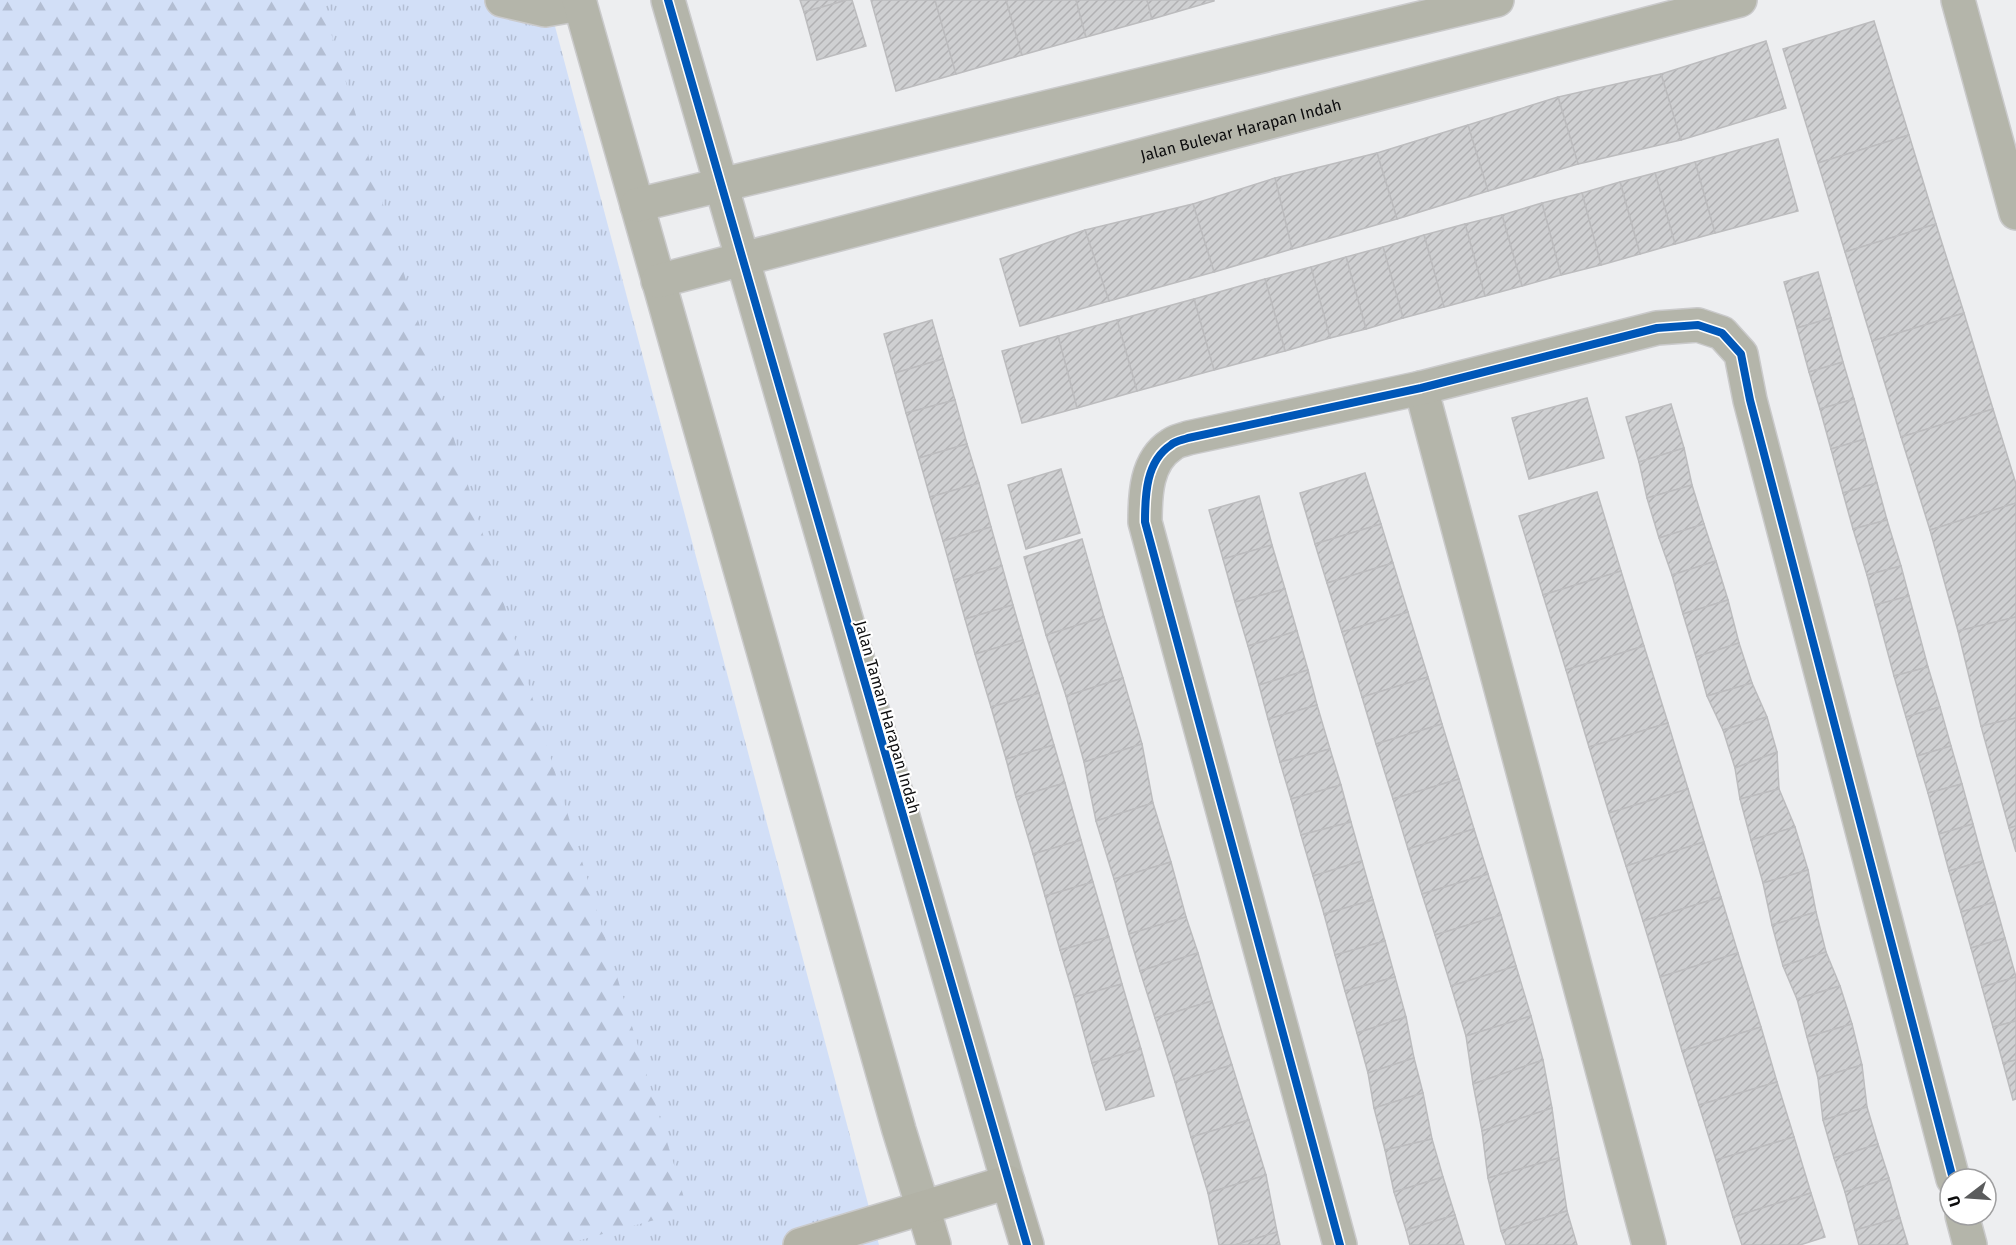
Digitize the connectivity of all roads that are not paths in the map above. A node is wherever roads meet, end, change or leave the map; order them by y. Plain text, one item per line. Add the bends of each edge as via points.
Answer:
1 (502, 0) edge
2 (668, 0) edge
3 (1497, 0) edge
4 (1740, 0) edge
5 (1958, 0) edge
6 (580, 2) edge
7 (720, 185) junction
8 (637, 205) junction
9 (2016, 213) edge
10 (741, 259) junction
11 (658, 281) junction
12 (1421, 388) junction
13 (1950, 1167) edge
14 (1008, 1182) junction
15 (923, 1208) junction
16 (1965, 1227) edge
17 (800, 1245) edge
18 (934, 1245) edge
19 (1027, 1245) edge
20 (1340, 1245) edge
21 (1649, 1245) edge
22 (1970, 1245) edge

1 - 6 street via 546,10
2 - 7 street, Jalan Taman Harapan Indah
3 - 7 street
4 - 10 street, Jalan Bulevar Harapan Indah
5 - 9 street
6 - 8 street
7 - 8 street
7 - 10 street, Jalan Taman Harapan Indah
8 - 11 street
10 - 11 street, Jalan Bulevar Harapan Indah
10 - 14 street, Jalan Taman Harapan Indah
11 - 15 street
12 - 13 street via 1657,328 1698,325 1722,333 1741,354
12 - 20 street via 1171,444 1159,455 1145,491 1145,522
12 - 21 street
14 - 15 street
14 - 19 street
15 - 17 street
15 - 18 street
16 - 22 street

